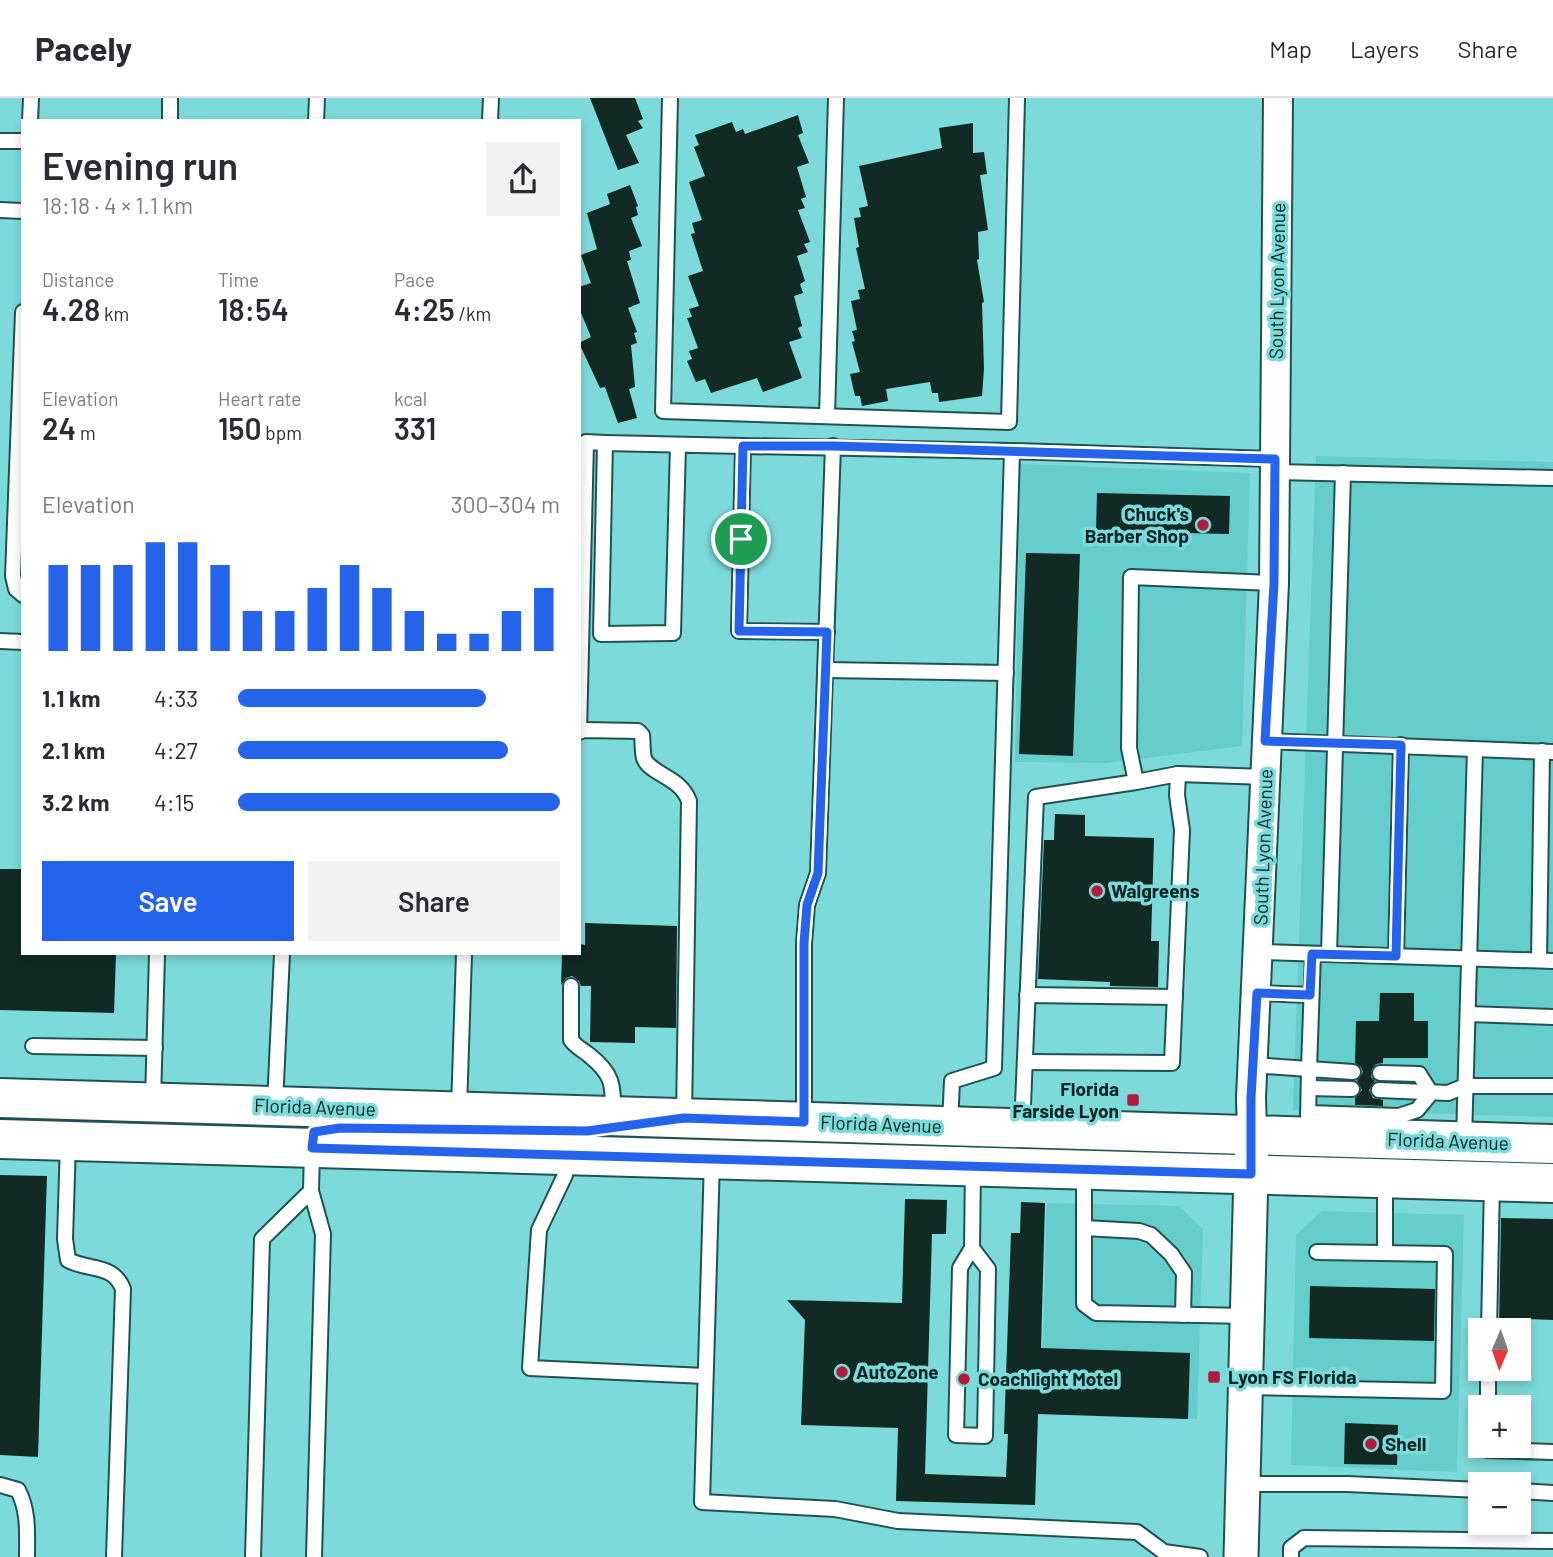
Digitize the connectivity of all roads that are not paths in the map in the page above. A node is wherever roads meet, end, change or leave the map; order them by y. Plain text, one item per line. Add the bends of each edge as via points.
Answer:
1 (31, 98) edge
2 (170, 98) edge
3 (317, 98) edge
4 (491, 98) edge
5 (670, 98) edge
6 (836, 98) edge
7 (1017, 98) edge
8 (1279, 98) edge
9 (30, 119) edge
10 (170, 119) edge
11 (316, 119) edge
12 (490, 119) edge
13 (0, 141) edge
14 (21, 141) edge
15 (0, 210) edge
16 (21, 211) edge
17 (21, 365) edge
18 (827, 416) junction
19 (605, 443) junction
20 (678, 445) junction
21 (743, 446) junction
22 (833, 446) junction
23 (1012, 451) junction
24 (1275, 465) junction
25 (1343, 473) junction
26 (1553, 478) edge
27 (1274, 583) junction
28 (21, 593) edge
29 (827, 632) junction
30 (0, 641) edge
31 (21, 642) edge
32 (581, 648) edge
33 (826, 670) junction
34 (1006, 673) junction
35 (581, 731) edge
36 (1265, 741) junction
37 (1334, 743) junction
38 (1401, 745) junction
39 (1475, 749) junction
40 (1548, 752) edge
41 (1178, 774) junction
42 (1266, 777) junction
43 (1136, 782) junction
44 (1259, 951) junction
45 (1312, 954) junction
46 (1329, 954) junction
47 (157, 955) edge
48 (282, 955) edge
49 (464, 955) edge
50 (1396, 956) junction
51 (1469, 958) junction
52 (1546, 960) edge
53 (571, 986) dead end
54 (1257, 993) junction
55 (1027, 995) junction
56 (1310, 995) junction
57 (1175, 997) junction
58 (1468, 1014) junction
59 (1553, 1017) edge
60 (33, 1046) dead end
61 (155, 1048) junction
62 (1025, 1062) junction
63 (1253, 1065) junction
64 (1310, 1069) junction
65 (1353, 1072) dead end
66 (1380, 1073) dead end
67 (1465, 1086) junction
68 (1553, 1086) edge
69 (1309, 1088) junction
70 (1352, 1089) dead end
71 (1379, 1090) dead end
72 (1431, 1093) junction
73 (0, 1098) edge
74 (153, 1102) junction
75 (275, 1106) junction
76 (459, 1111) junction
77 (613, 1116) junction
78 (684, 1118) junction
79 (804, 1122) junction
80 (1308, 1125) junction
81 (950, 1126) junction
82 (1023, 1128) junction
83 (1252, 1135) junction
84 (0, 1139) edge
85 (68, 1141) junction
86 (1464, 1141) junction
87 (1553, 1144) edge
88 (312, 1148) junction
89 (566, 1155) junction
90 (712, 1159) junction
91 (973, 1166) junction
92 (1084, 1169) junction
93 (1251, 1174) junction
94 (1385, 1178) junction
95 (1492, 1181) junction
96 (1553, 1183) edge
97 (311, 1191) junction
98 (1084, 1228) junction
99 (972, 1248) junction
100 (1317, 1252) dead end
101 (1385, 1252) junction
102 (1183, 1315) junction
103 (1248, 1316) junction
104 (1489, 1318) edge
105 (705, 1376) junction
106 (1246, 1387) junction
107 (1531, 1451) edge
108 (1553, 1452) edge
109 (1243, 1484) junction
110 (0, 1485) edge
111 (1468, 1489) edge
112 (1531, 1492) edge
113 (1553, 1493) edge
114 (1449, 1541) junction
115 (1553, 1541) edge
116 (27, 1557) edge
117 (114, 1557) edge
118 (253, 1557) edge
119 (314, 1557) edge
120 (1200, 1557) edge
121 (1241, 1557) edge
122 (1291, 1557) edge
123 (1449, 1557) edge

1 - 9 lane
2 - 10 lane
3 - 11 lane
4 - 12 lane
5 - 18 lane via 663,411
6 - 18 lane
7 - 18 lane via 1009,422
8 - 24 street, South Lyon Avenue
13 - 14 lane
15 - 16 lane
17 - 28 lane via 13,576
19 - 20 lane
19 - 20 lane via 601,634 673,633
19 - 32 lane via 586,442
20 - 21 lane
21 - 22 lane
21 - 29 lane via 739,631
22 - 23 lane
22 - 29 lane
23 - 24 lane
23 - 34 lane
24 - 25 lane
24 - 27 street, South Lyon Avenue
25 - 26 lane
25 - 37 lane
27 - 36 street, South Lyon Avenue
27 - 43 lane via 1131,577 1129,748
29 - 33 lane
30 - 31 lane
33 - 34 lane
33 - 79 lane via 818,873 807,905 804,943
34 - 81 lane via 994,1068 952,1081
35 - 78 lane via 638,731 646,763 675,781 689,801
36 - 37 lane
36 - 42 street, South Lyon Avenue
37 - 38 lane
37 - 46 lane
38 - 39 lane
38 - 50 lane
39 - 40 lane
39 - 51 lane
40 - 52 lane
41 - 42 lane
41 - 43 lane
41 - 57 lane via 1182,830
42 - 44 street, South Lyon Avenue
43 - 55 lane via 1036,797
44 - 45 lane
44 - 54 street, South Lyon Avenue
45 - 46 lane
45 - 56 lane
46 - 50 lane
47 - 61 lane
48 - 75 lane
49 - 76 lane
50 - 51 lane
51 - 52 lane
51 - 58 lane
53 - 77 lane via 571,1040 610,1076
54 - 56 lane
54 - 63 street, South Lyon Avenue
55 - 57 lane
55 - 62 lane
56 - 64 lane
57 - 62 lane via 1172,1063
58 - 59 lane
58 - 67 lane
60 - 61 lane
61 - 74 lane
62 - 82 lane
63 - 64 lane
63 - 83 street, South Lyon Avenue
64 - 65 lane
64 - 69 lane
66 - 72 lane via 1419,1074
67 - 68 lane
67 - 72 lane
67 - 86 lane
69 - 70 lane
69 - 80 lane
71 - 72 lane
72 - 80 lane via 1417,1110 1399,1116
73 - 74 main road, Florida Avenue
74 - 75 main road, Florida Avenue
75 - 76 main road, Florida Avenue
76 - 77 main road, Florida Avenue
77 - 78 main road, Florida Avenue
78 - 79 main road, Florida Avenue
78 - 88 main road via 587,1131 340,1128 314,1132
79 - 81 main road, Florida Avenue
80 - 83 main road, Florida Avenue
80 - 86 main road, Florida Avenue
81 - 82 main road, Florida Avenue
82 - 83 main road, Florida Avenue
83 - 93 street
84 - 85 main road, Florida Avenue
85 - 88 main road, Florida Avenue
85 - 117 lane via 68,1260 107,1269 123,1289
86 - 87 main road, Florida Avenue
88 - 89 main road, Florida Avenue
88 - 97 lane
89 - 90 main road, Florida Avenue
89 - 105 lane via 565,1175 539,1230 530,1368
90 - 91 main road, Florida Avenue
90 - 105 lane
91 - 92 main road, Florida Avenue
91 - 99 lane
92 - 93 main road, Florida Avenue
92 - 98 lane
93 - 94 main road, Florida Avenue
93 - 103 street
94 - 95 main road, Florida Avenue
94 - 101 lane
95 - 96 main road, Florida Avenue
95 - 104 lane
97 - 118 lane via 262,1239
97 - 119 lane via 323,1234
98 - 102 lane via 1151,1235 1184,1273
98 - 102 lane via 1084,1304 1096,1313
99 - 99 lane via 960,1268 956,1435 985,1436 988,1269
100 - 101 lane
101 - 106 lane via 1445,1254 1443,1391
102 - 103 lane
103 - 106 street
105 - 120 lane via 702,1502 835,1509 898,1521 1137,1532 1164,1552
106 - 109 street
107 - 108 lane
109 - 111 lane
109 - 121 street
110 - 116 lane via 18,1490 23,1502
112 - 113 lane
114 - 115 lane
114 - 122 lane via 1304,1538 1292,1548
114 - 123 lane

